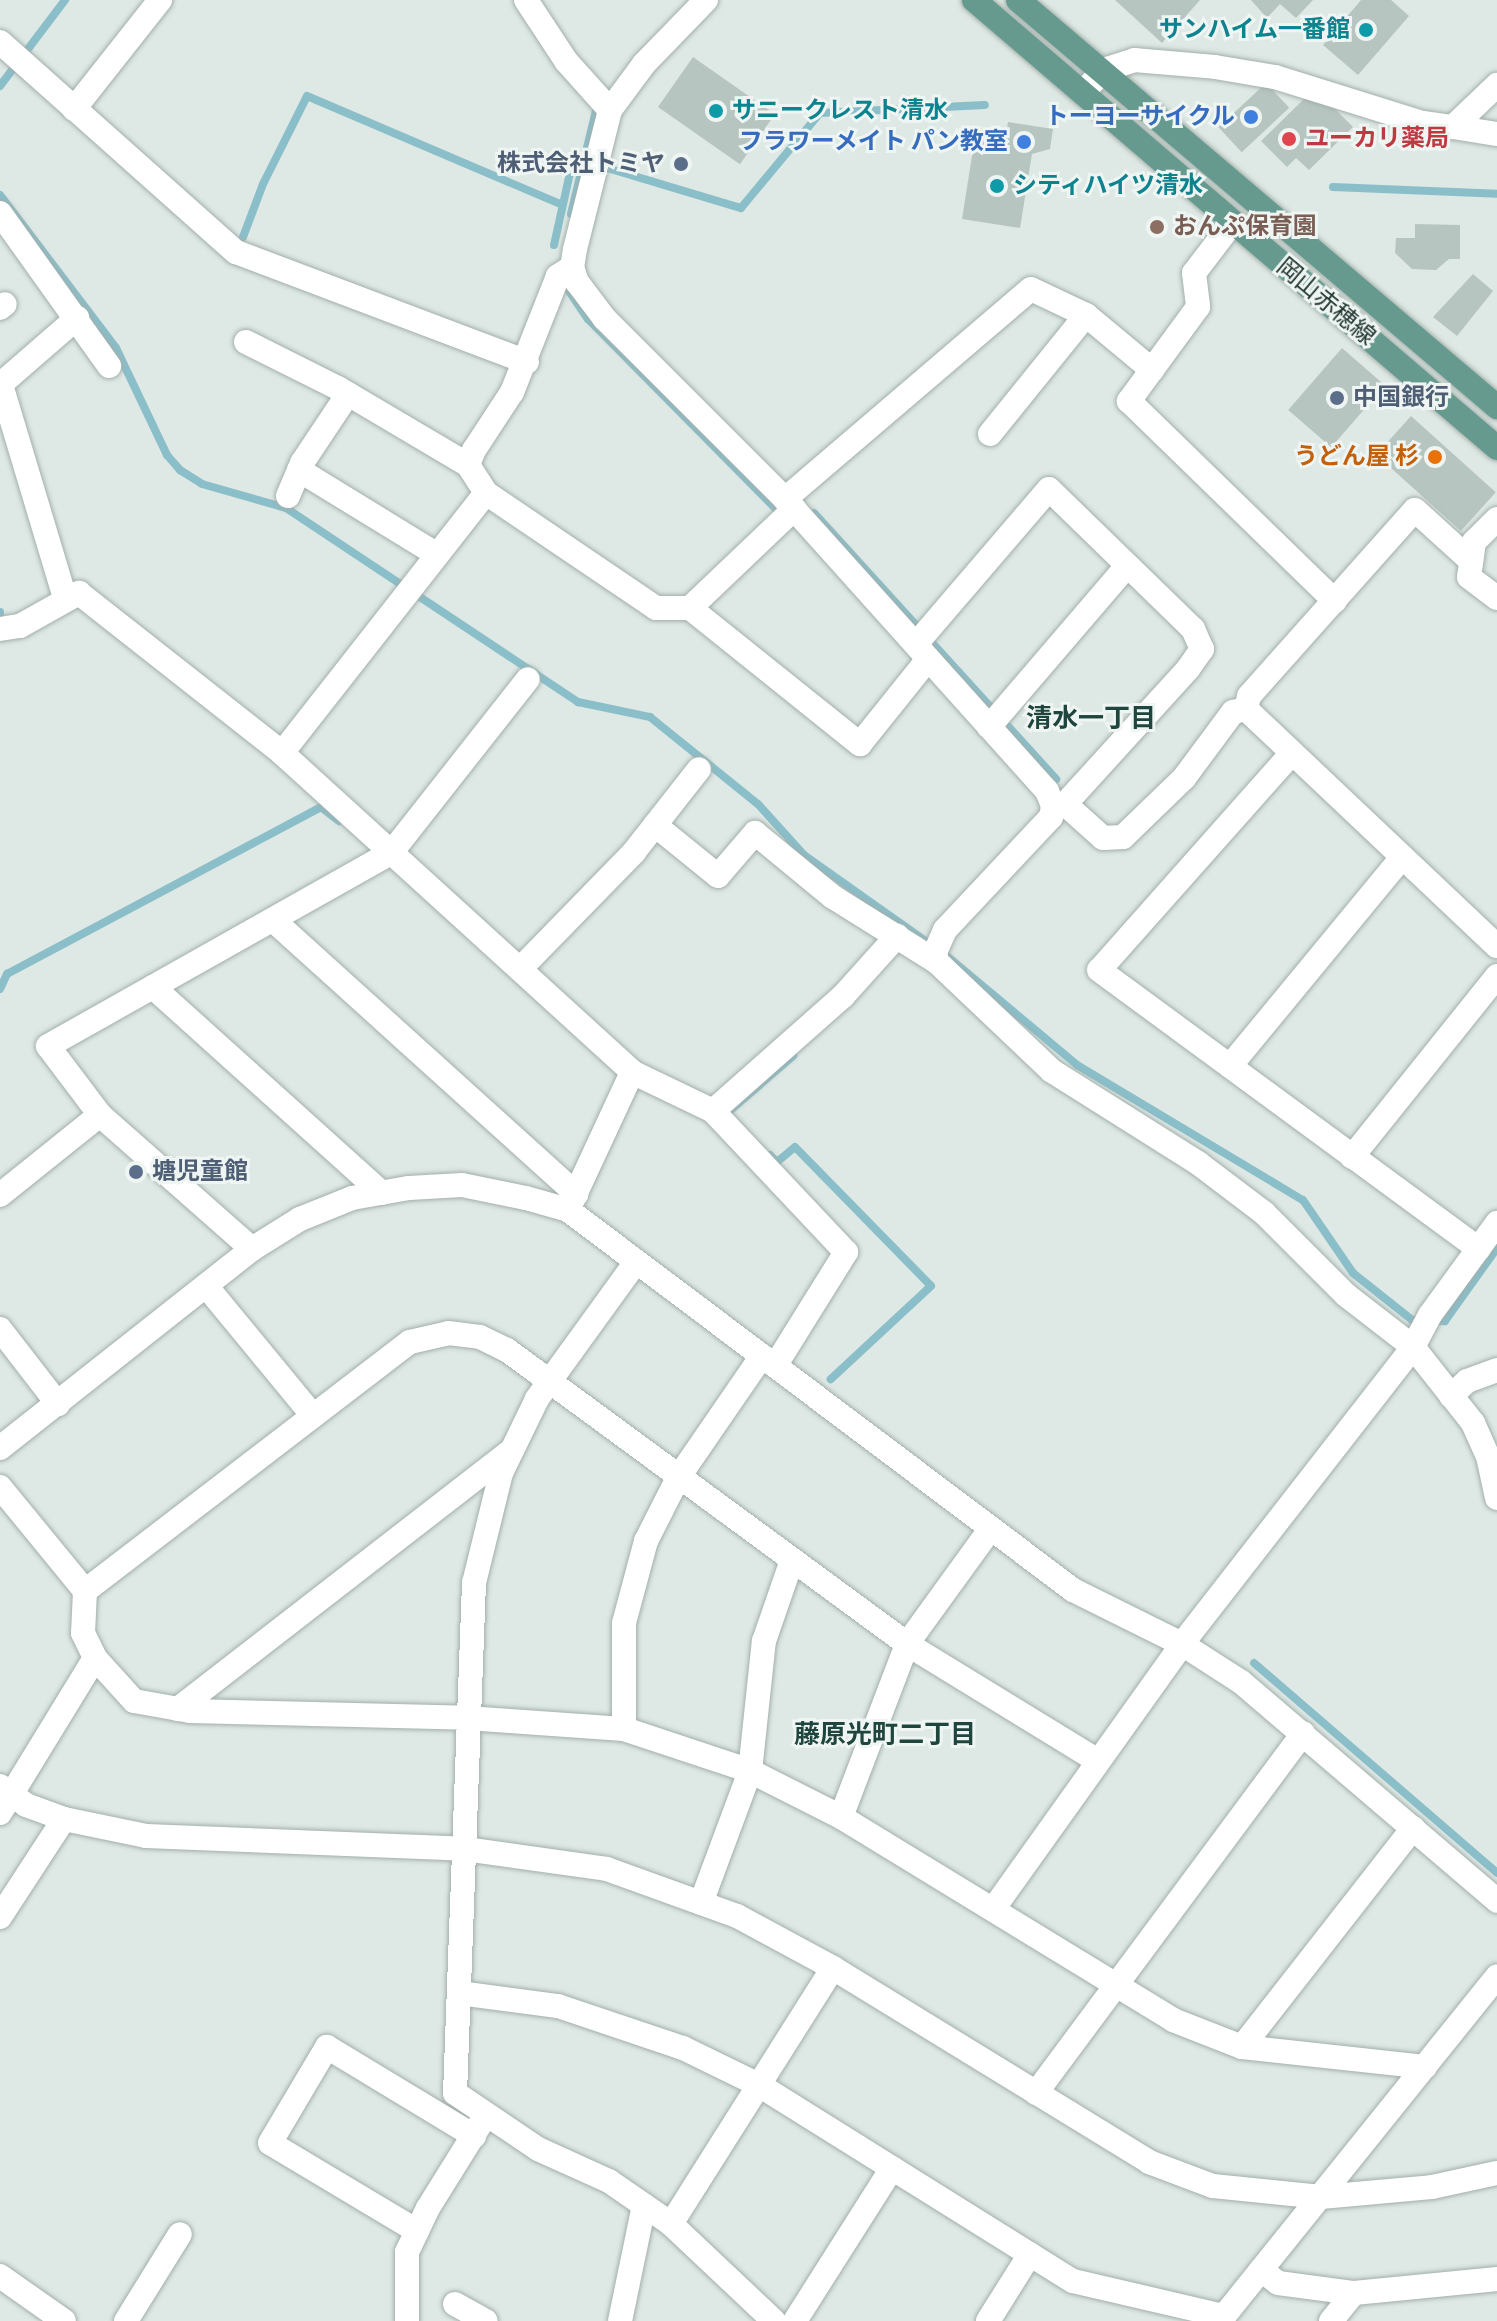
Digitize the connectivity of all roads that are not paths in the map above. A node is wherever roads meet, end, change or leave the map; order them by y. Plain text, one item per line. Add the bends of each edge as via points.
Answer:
1 (160, 0) edge
2 (526, 0) edge
3 (706, 0) edge
4 (963, 0) edge
5 (974, 0) edge
6 (1018, 0) edge
7 (1015, 34) junction
8 (13, 54) edge
9 (1104, 70) junction
10 (1497, 85) edge
11 (1084, 91) junction
12 (603, 102) junction
13 (74, 109) junction
14 (1453, 127) junction
15 (1497, 134) edge
16 (5, 219) edge
17 (1233, 222) junction
18 (572, 267) junction
19 (1086, 315) junction
20 (77, 318) junction
21 (246, 342) dead end
22 (527, 362) junction
23 (109, 366) dead end
24 (1152, 370) junction
25 (348, 394) junction
26 (1497, 407) edge
27 (990, 434) dead end
28 (1497, 448) edge
29 (468, 465) junction
30 (299, 470) junction
31 (486, 493) junction
32 (288, 496) dead end
33 (790, 504) junction
34 (1497, 519) edge
35 (436, 554) junction
36 (1471, 561) junction
37 (1127, 566) junction
38 (65, 598) junction
39 (1497, 598) edge
40 (1335, 601) junction
41 (690, 608) junction
42 (0, 629) edge
43 (924, 642) junction
44 (528, 679) dead end
45 (1246, 709) junction
46 (996, 719) junction
47 (282, 753) junction
48 (1292, 753) junction
49 (699, 769) dead end
50 (1059, 805) junction
51 (655, 825) junction
52 (391, 853) junction
53 (1402, 857) junction
54 (273, 920) junction
55 (902, 939) junction
56 (1497, 946) edge
57 (937, 951) junction
58 (520, 969) junction
59 (1497, 976) edge
60 (153, 987) junction
61 (1230, 1066) junction
62 (632, 1072) junction
63 (713, 1111) junction
64 (100, 1115) junction
65 (1352, 1157) junction
66 (1, 1192) edge
67 (382, 1193) junction
68 (572, 1202) junction
69 (1497, 1223) edge
70 (252, 1249) junction
71 (1479, 1249) junction
72 (636, 1262) junction
73 (206, 1286) junction
74 (0, 1329) edge
75 (1421, 1331) junction
76 (769, 1361) junction
77 (1495, 1374) edge
78 (548, 1383) junction
79 (1451, 1396) junction
80 (58, 1404) junction
81 (313, 1416) junction
82 (0, 1448) edge
83 (511, 1451) junction
84 (678, 1478) junction
85 (0, 1487) edge
86 (1497, 1498) edge
87 (991, 1528) junction
88 (792, 1560) junction
89 (85, 1591) junction
90 (907, 1644) junction
91 (1182, 1644) junction
92 (95, 1658) junction
93 (178, 1709) junction
94 (467, 1718) junction
95 (624, 1729) junction
96 (1303, 1733) junction
97 (1098, 1761) junction
98 (750, 1771) junction
99 (4, 1798) edge
100 (841, 1817) junction
101 (64, 1819) junction
102 (1413, 1828) junction
103 (465, 1849) junction
104 (1497, 1901) edge
105 (701, 1903) junction
106 (994, 1908) junction
107 (0, 1917) edge
108 (833, 1968) junction
109 (1497, 1976) edge
110 (1117, 1985) junction
111 (459, 1993) junction
112 (1242, 2047) junction
113 (1425, 2067) junction
114 (759, 2085) junction
115 (1036, 2093) junction
116 (487, 2114) junction
117 (474, 2136) junction
118 (892, 2168) junction
119 (1497, 2173) edge
120 (1321, 2197) junction
121 (644, 2205) junction
122 (671, 2224) junction
123 (417, 2231) junction
124 (180, 2234) dead end
125 (1030, 2254) junction
126 (1261, 2270) junction
127 (0, 2276) edge
128 (1497, 2279) edge
129 (1354, 2293) junction
130 (455, 2304) dead end
131 (1222, 2318) edge
132 (64, 2321) edge
133 (126, 2321) edge
134 (407, 2321) edge
135 (486, 2321) edge
136 (620, 2321) edge
137 (774, 2321) edge
138 (795, 2321) edge
139 (988, 2321) edge
140 (1331, 2321) edge

1 - 13 street
2 - 12 street via 566,61
3 - 12 street
4 - 7 street
5 - 7 main road, 岡山赤穂線
6 - 9 main road, 岡山赤穂線
7 - 11 main road, 岡山赤穂線
8 - 13 street
9 - 11 street
9 - 14 street via 1134,60 1230,69
9 - 26 main road, 岡山赤穂線
10 - 14 street
11 - 17 main road, 岡山赤穂線
12 - 18 street via 596,164
13 - 22 street via 236,252
14 - 15 street
16 - 20 street
17 - 24 street via 1194,273 1198,307
17 - 28 main road, 岡山赤穂線
18 - 22 street via 558,276
18 - 33 street via 605,319
19 - 24 street
19 - 27 street
19 - 33 street via 1031,289
20 - 23 street
20 - 38 street via 1,384
21 - 25 street
22 - 29 street
24 - 40 street via 1129,401
25 - 29 street
25 - 30 street
29 - 31 street
30 - 32 street
30 - 35 street
31 - 35 street
31 - 41 street via 656,608
33 - 41 street
33 - 43 street
34 - 36 street via 1474,542
35 - 47 street
36 - 39 street via 1469,577
36 - 40 street via 1415,510
37 - 43 street via 1049,489
37 - 46 street
37 - 50 street via 1193,629 1202,649
38 - 42 street via 20,626
38 - 47 street via 79,593
40 - 45 street via 1249,696
41 - 43 street via 860,744
43 - 46 street
44 - 52 street
45 - 48 street
45 - 50 street via 1233,712 1184,778 1123,837 1103,838
46 - 50 street
47 - 52 street
48 - 53 street
48 - 61 street via 1099,970
49 - 51 street
50 - 57 street
51 - 55 street via 718,876 755,833 833,897
51 - 58 street
52 - 54 street
52 - 58 street
53 - 56 street
53 - 61 street
54 - 60 street
54 - 68 street
55 - 57 street
55 - 63 street
57 - 75 street via 1052,1071 1209,1171 1264,1213 1346,1295
58 - 62 street
59 - 65 street
60 - 64 street via 48,1046
60 - 67 street
61 - 65 street
62 - 63 street
62 - 68 street
63 - 76 street via 846,1252
64 - 66 street
64 - 70 street
65 - 71 street
67 - 68 street via 462,1185
67 - 70 street via 352,1198 300,1219
68 - 72 street
69 - 71 street
70 - 73 street
71 - 75 street
72 - 76 street
72 - 78 street
73 - 80 street
73 - 81 street
74 - 80 street
75 - 79 street
75 - 91 street
76 - 84 street
76 - 87 street
77 - 79 street via 1467,1381
78 - 81 street via 507,1350 480,1337 448,1333 410,1342
78 - 83 street
78 - 84 street
79 - 86 street via 1473,1423 1488,1456
80 - 82 street
81 - 89 street
83 - 93 street
83 - 94 street via 474,1583
84 - 88 street
84 - 95 street via 646,1541 624,1623
85 - 89 street
87 - 90 street
87 - 91 street via 1073,1590
88 - 90 street
88 - 98 street via 764,1641
89 - 92 street via 83,1633
90 - 97 street
90 - 100 street
91 - 96 street via 1241,1682
91 - 97 street
92 - 93 street via 134,1701
92 - 99 street
93 - 94 street
94 - 95 street
94 - 103 street
95 - 98 street
96 - 102 street
96 - 110 street
97 - 106 street
98 - 100 street
98 - 105 street
99 - 101 street
100 - 106 street
101 - 103 street via 146,1836
101 - 107 street
102 - 104 street
102 - 112 street
103 - 105 street via 607,1869
103 - 111 street
105 - 108 street via 737,1916
106 - 110 street
108 - 114 street
108 - 115 street
109 - 113 street
110 - 112 street via 1173,2020
110 - 115 street
111 - 114 street via 558,2006 620,2024
111 - 116 street via 455,2093
112 - 113 street
113 - 120 street
114 - 118 street
114 - 122 street
115 - 120 street via 1162,2167 1213,2186
116 - 117 street
116 - 121 street via 538,2149 609,2181
117 - 123 street
117 - 123 street via 327,2047 270,2143
118 - 125 street
118 - 138 street
119 - 120 street via 1432,2187
120 - 126 street
121 - 122 street
121 - 136 street
122 - 137 street
123 - 134 street via 407,2252
124 - 133 street
125 - 131 street via 1073,2281
125 - 139 street
126 - 129 street via 1278,2283
126 - 131 street
127 - 132 street
128 - 129 street
129 - 140 street
130 - 135 street

